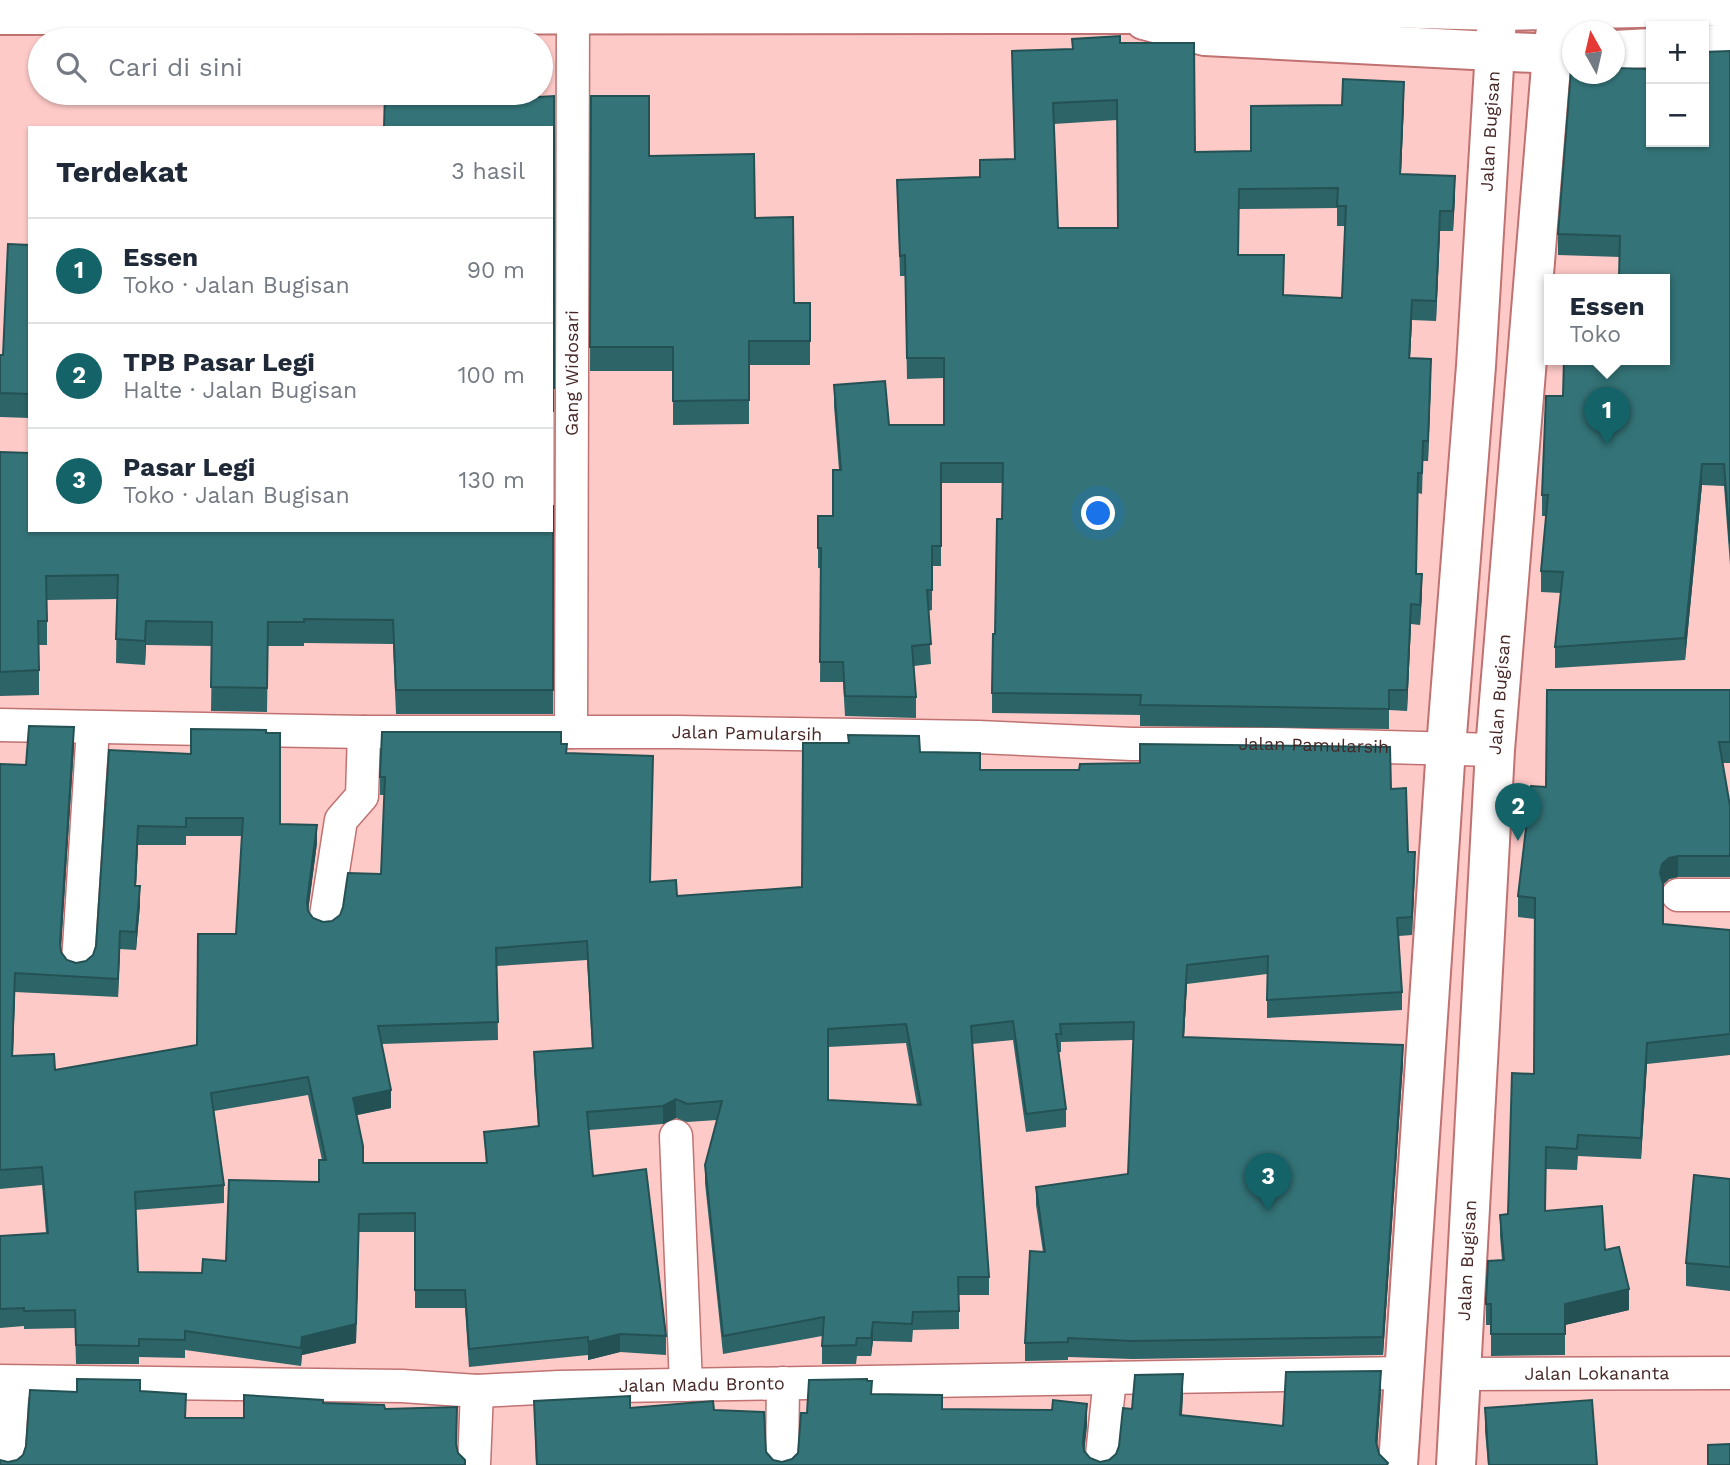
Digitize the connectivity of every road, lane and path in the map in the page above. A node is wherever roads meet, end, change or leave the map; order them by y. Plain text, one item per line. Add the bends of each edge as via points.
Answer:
1 (1497, 5) edge
2 (1560, 5) edge
3 (1730, 6) edge
4 (642, 7) edge
5 (573, 14) junction
6 (1126, 14) junction
7 (0, 15) edge
8 (1730, 43) edge
9 (1709, 45) edge
10 (1646, 48) edge
11 (1625, 49) edge
12 (1493, 50) junction
13 (1562, 53) edge
14 (0, 725) edge
15 (93, 728) junction
16 (364, 732) junction
17 (571, 732) junction
18 (1446, 748) junction
19 (1495, 750) junction
20 (1678, 895) dead end
21 (1730, 895) edge
22 (325, 922) edge
23 (78, 963) edge
24 (676, 1136) dead end
25 (1405, 1373) junction
26 (1730, 1373) edge
27 (1462, 1374) junction
28 (1110, 1378) junction
29 (6, 1381) edge
30 (783, 1383) junction
31 (685, 1385) junction
32 (477, 1391) junction
33 (8, 1465) edge
34 (474, 1465) edge
35 (782, 1465) edge
36 (1101, 1465) edge
37 (1398, 1465) edge
38 (1456, 1465) edge

1 - 2 main road
1 - 6 main road via 1232,4
1 - 12 main road, Jalan Bugisan
2 - 3 main road
2 - 13 main road, Jalan Bugisan
4 - 5 main road
4 - 6 main road
5 - 7 main road
5 - 17 street, Gang Widosari
6 - 12 main road via 1205,36
8 - 9 main road
10 - 11 main road
12 - 13 main road
12 - 18 main road, Jalan Bugisan via 1476,366
13 - 19 main road, Jalan Bugisan
14 - 15 street, Jalan Pamularsih
15 - 16 street, Jalan Pamularsih
15 - 23 street
16 - 17 street, Jalan Pamularsih
16 - 22 street via 362,796 341,820
17 - 18 street, Jalan Pamularsih
18 - 19 street, Jalan Pamularsih
18 - 25 main road, Jalan Bugisan
19 - 27 main road, Jalan Bugisan
20 - 21 street
24 - 31 street
25 - 27 main road
25 - 28 street, Jalan Madu Bronto
25 - 37 main road, Jalan Bugisan
26 - 27 street, Jalan Lokananta
27 - 38 main road, Jalan Bugisan
28 - 30 street, Jalan Madu Bronto
28 - 36 street
29 - 32 street, Jalan Madu Bronto
29 - 33 street
30 - 31 street, Jalan Madu Bronto
30 - 35 street
31 - 32 street, Jalan Madu Bronto
32 - 34 street

